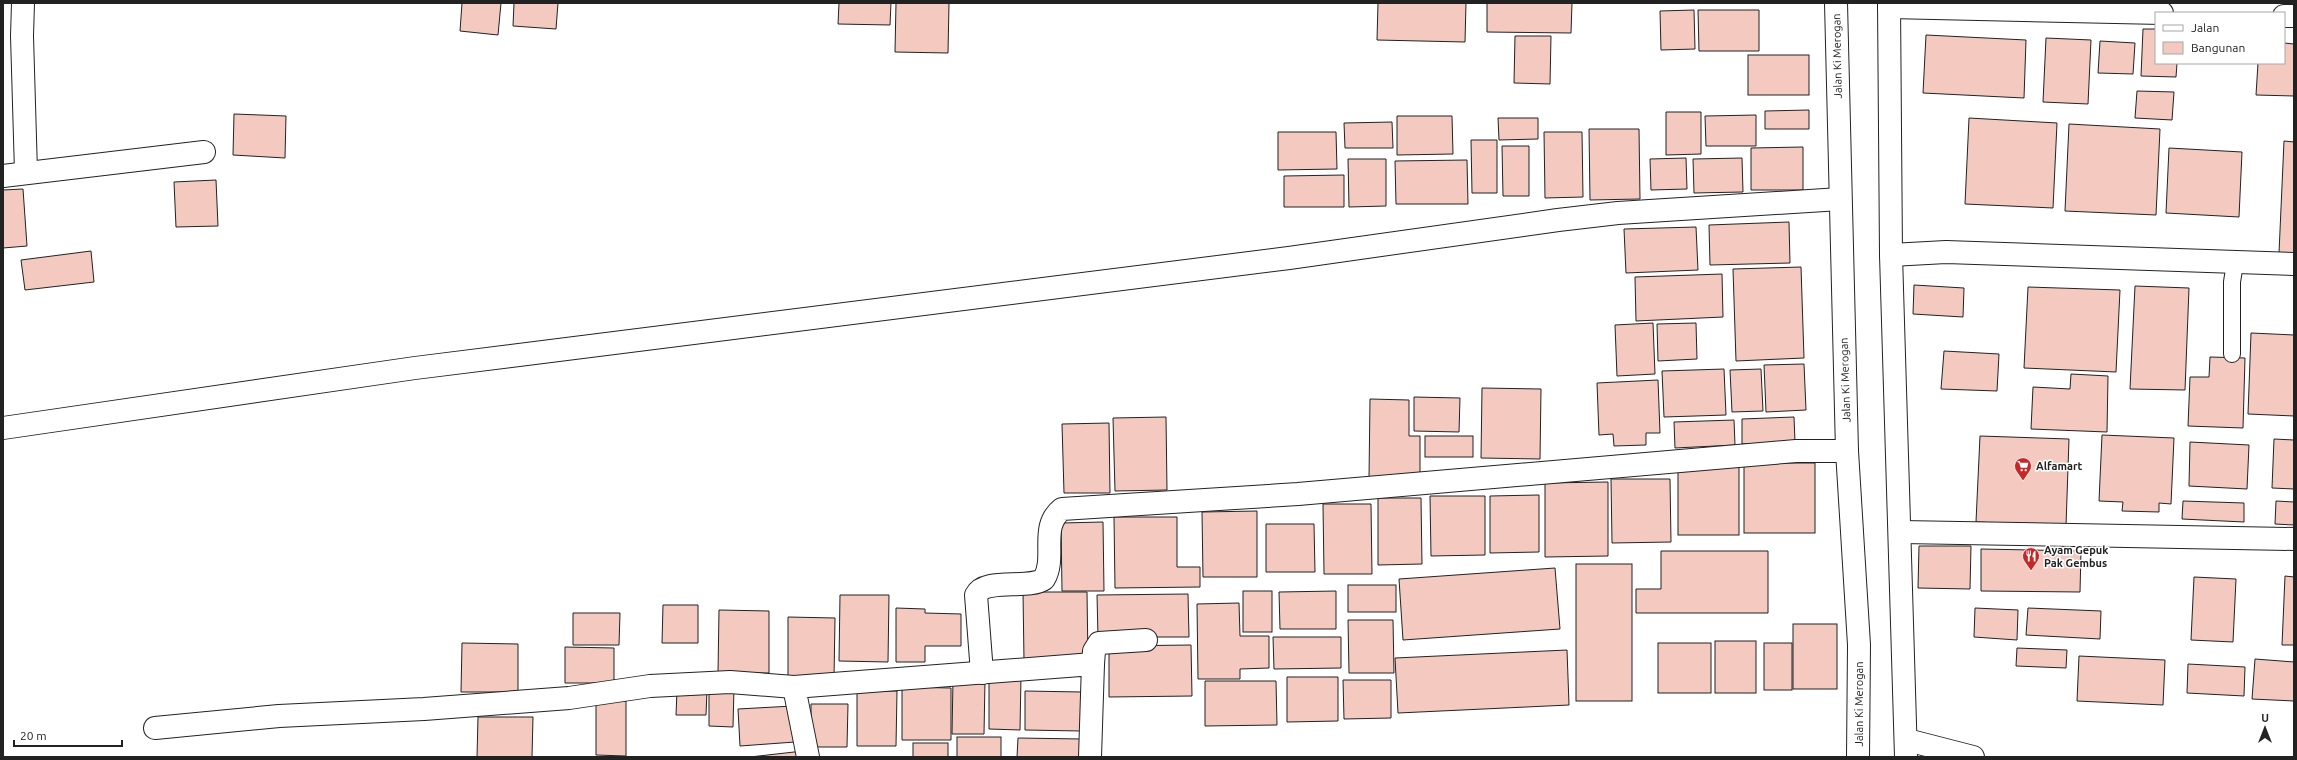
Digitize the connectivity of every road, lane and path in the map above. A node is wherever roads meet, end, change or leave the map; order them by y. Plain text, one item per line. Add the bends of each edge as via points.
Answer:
1 (23, 3) edge
2 (1836, 3) edge
3 (1889, 5) edge
4 (2155, 13) edge
5 (204, 152) dead end
6 (26, 172) junction
7 (3, 176) edge
8 (1840, 199) junction
9 (1891, 255) junction
10 (2234, 262) junction
11 (2294, 264) edge
12 (2232, 354) dead end
13 (3, 428) edge
14 (1847, 451) junction
15 (1901, 532) junction
16 (2294, 539) edge
17 (1146, 640) dead end
18 (1093, 664) junction
19 (982, 673) junction
20 (794, 687) junction
21 (155, 728) dead end
22 (1906, 748) edge
23 (808, 757) edge
24 (1090, 757) edge
25 (1858, 757) edge
26 (1973, 757) edge

1 - 6 main road
2 - 8 main road, Jalan Ki Merogan
3 - 4 main road
3 - 9 main road
5 - 6 main road
6 - 7 main road
8 - 13 main road via 1618,213 1558,220 1289,258 415,368
8 - 14 main road, Jalan Ki Merogan
9 - 10 main road via 1946,252
9 - 15 main road
10 - 11 main road
10 - 12 lane
14 - 19 main road via 1796,451 1298,494 1062,510 1051,522 1049,565 1044,578 1033,583 983,588 976,595
14 - 25 main road, Jalan Ki Merogan via 1859,645
15 - 16 main road
15 - 22 main road
17 - 18 main road via 1099,643 1094,651
18 - 19 main road
18 - 24 main road
19 - 20 main road
20 - 21 main road via 730,682 650,686 569,698 279,716
20 - 23 main road
22 - 26 main road

